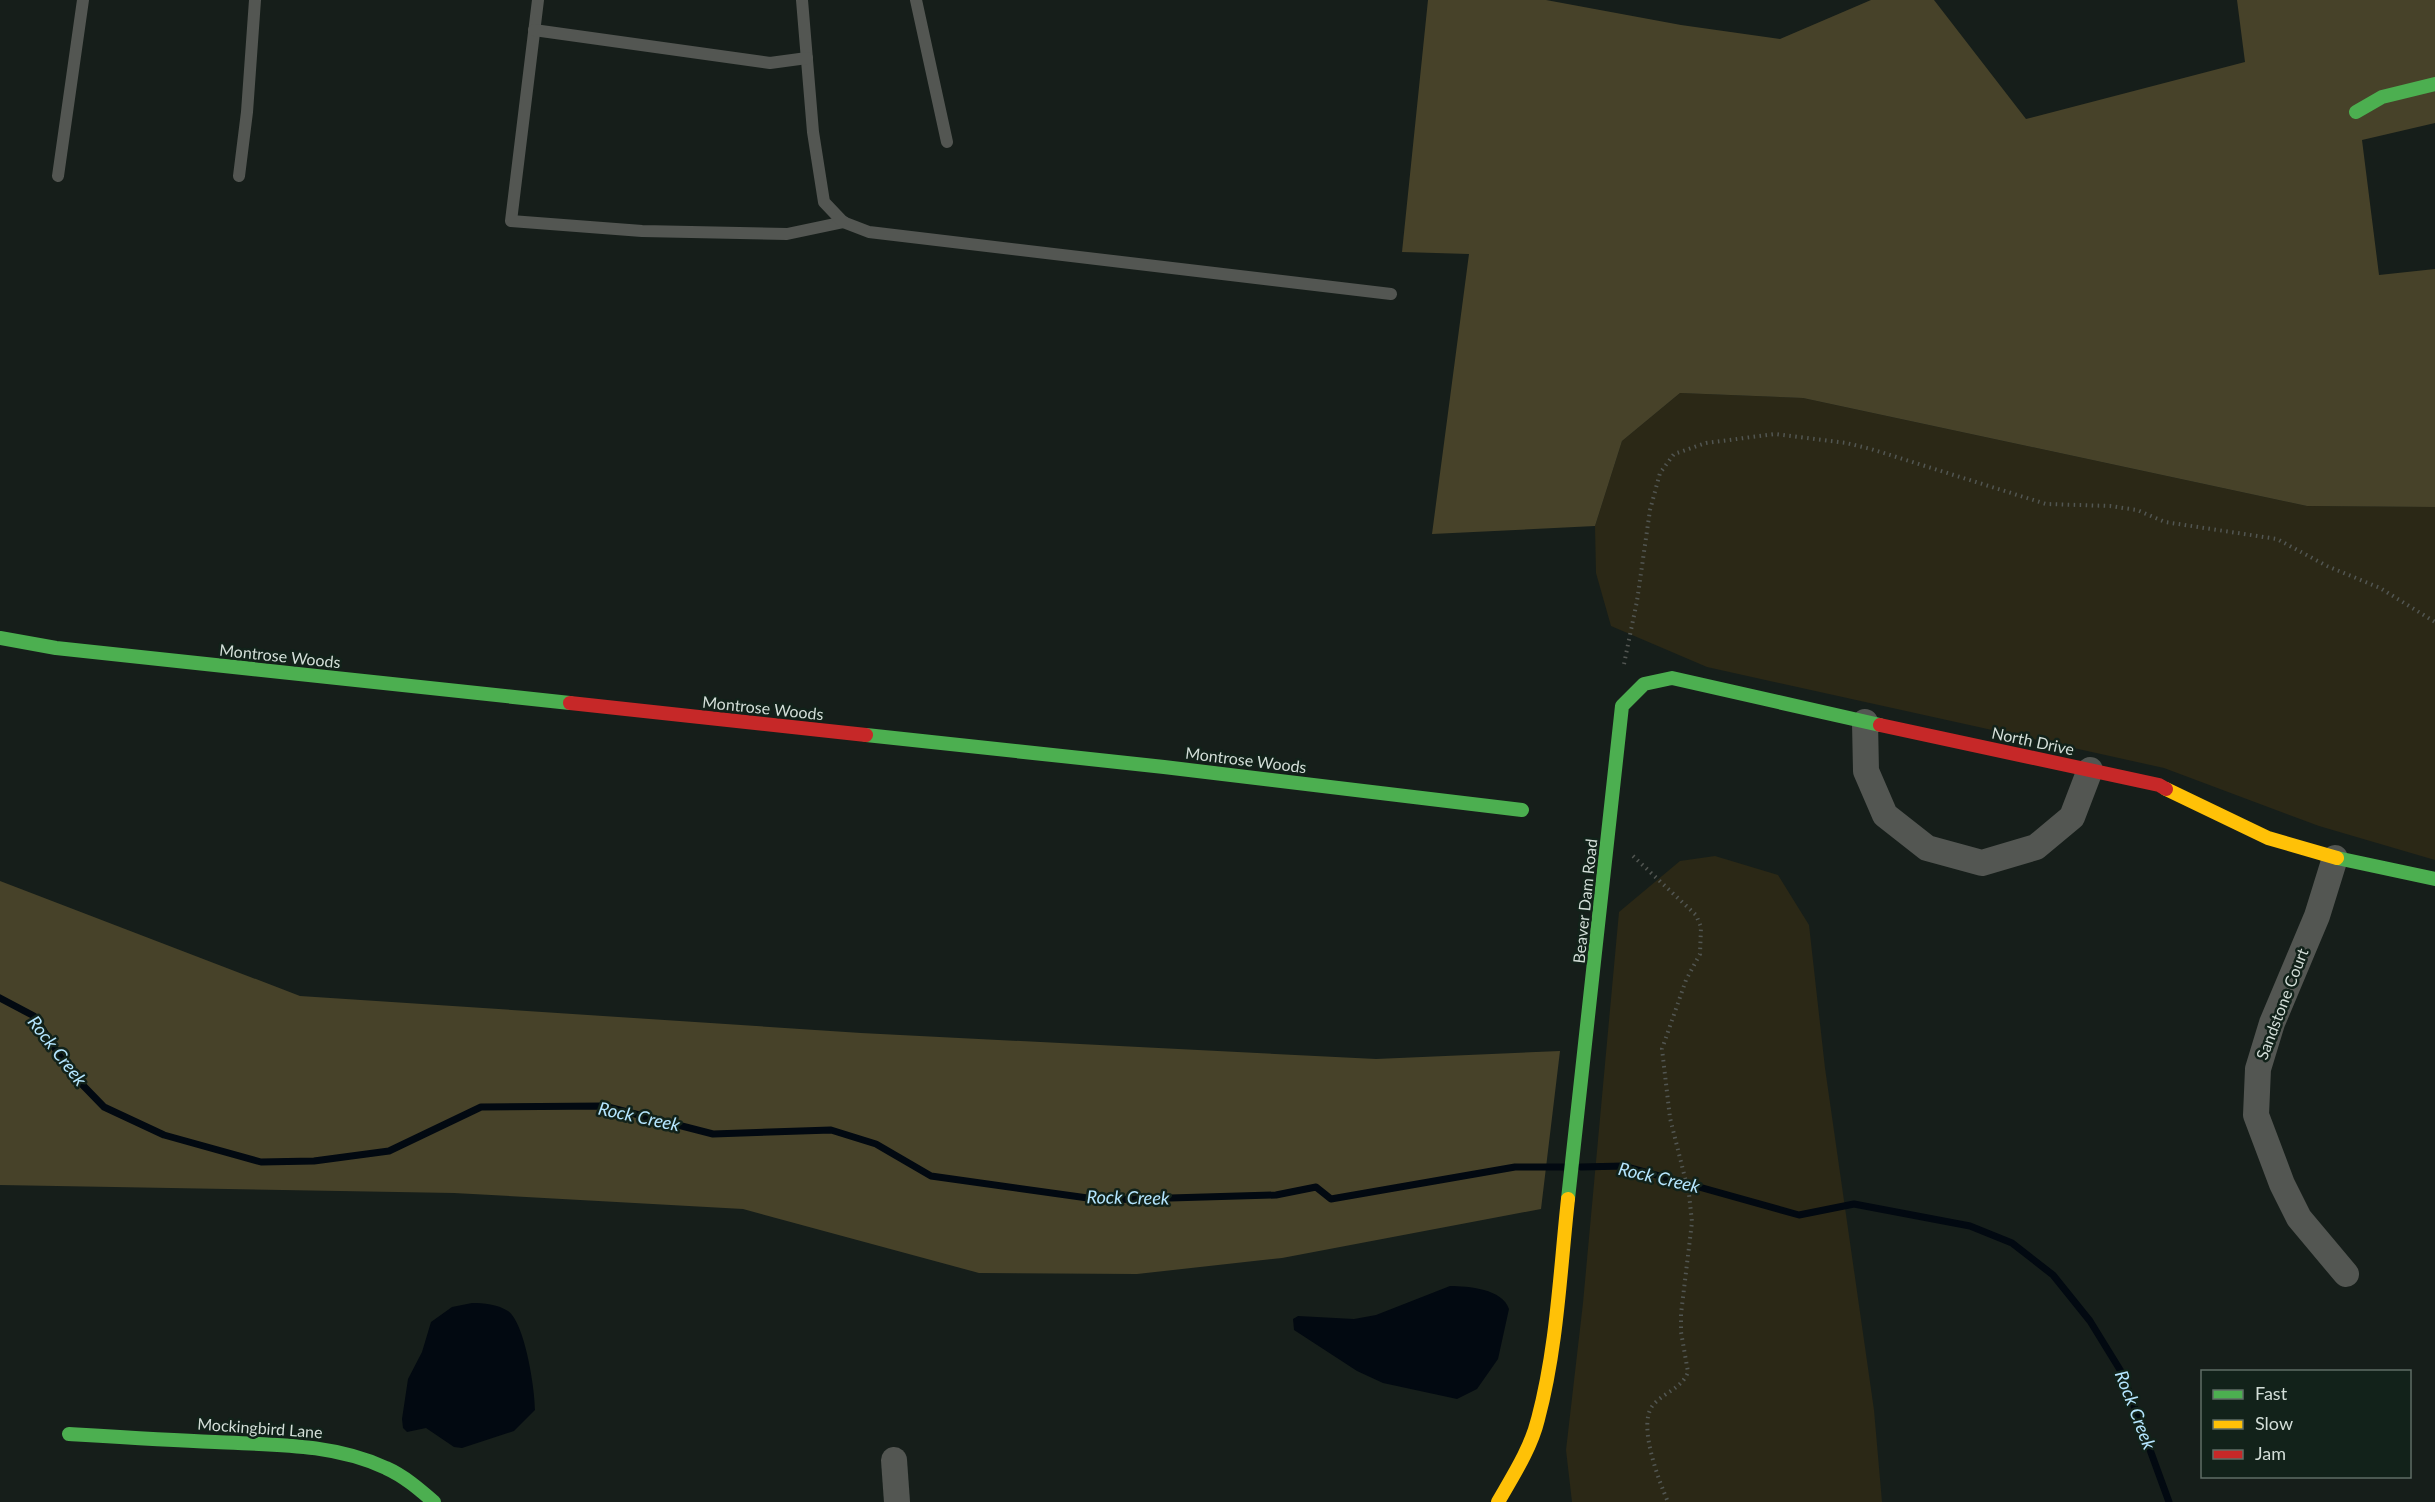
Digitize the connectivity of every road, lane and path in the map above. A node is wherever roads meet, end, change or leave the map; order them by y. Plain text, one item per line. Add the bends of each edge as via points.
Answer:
1 (83, 0) edge
2 (255, 0) edge
3 (538, 0) edge
4 (802, 0) edge
5 (916, 0) edge
6 (534, 30) junction
7 (807, 58) junction
8 (2435, 84) edge
9 (2356, 112) dead end
10 (947, 142) dead end
11 (58, 176) dead end
12 (239, 176) dead end
13 (844, 222) junction
14 (1391, 294) dead end
15 (1644, 540) dead end
16 (2435, 622) edge
17 (0, 638) edge
18 (1622, 706) joint
19 (1865, 722) junction
20 (2090, 770) junction
21 (1522, 810) dead end
22 (1609, 831) junction
23 (2335, 858) junction
24 (2435, 879) edge
25 (2346, 1274) dead end
26 (69, 1434) dead end
27 (894, 1460) dead end
28 (434, 1502) edge
29 (897, 1502) edge
30 (1498, 1502) edge
31 (1668, 1502) edge

1 - 11 lane
2 - 12 lane
3 - 6 lane
4 - 7 lane
5 - 10 lane
6 - 7 lane via 770,63
6 - 13 lane via 511,221 642,231 787,234
7 - 13 lane via 824,202
8 - 9 street via 2382,97
13 - 14 lane via 869,232
15 - 16 path via 1660,473 1674,454 1706,443 1775,434 1871,449 2046,504 2128,509 2164,522 2277,539 2380,588
17 - 21 street, Montrose Woods via 67,650 1164,767
18 - 19 street, North Drive via 1644,684 1672,678
18 - 22 street, Beaver Dam Road
19 - 20 street, North Drive
19 - 20 street via 1866,771 1885,815 1927,848 1982,863 2036,847 2072,817
20 - 23 street, North Drive via 2159,785 2268,838
22 - 30 street, Beaver Dam Road via 1551,1353 1538,1421
22 - 31 path via 1696,915 1701,927 1701,954 1686,980 1662,1049 1670,1118 1692,1222 1681,1314 1688,1372 1680,1385 1653,1404 1647,1427 1652,1456
23 - 24 street, North Drive
23 - 25 street, Sandstone Court via 2318,916 2272,1023 2258,1068 2256,1115 2299,1218
26 - 28 street, Mockingbird Lane via 324,1448 376,1462 422,1489
27 - 29 street

